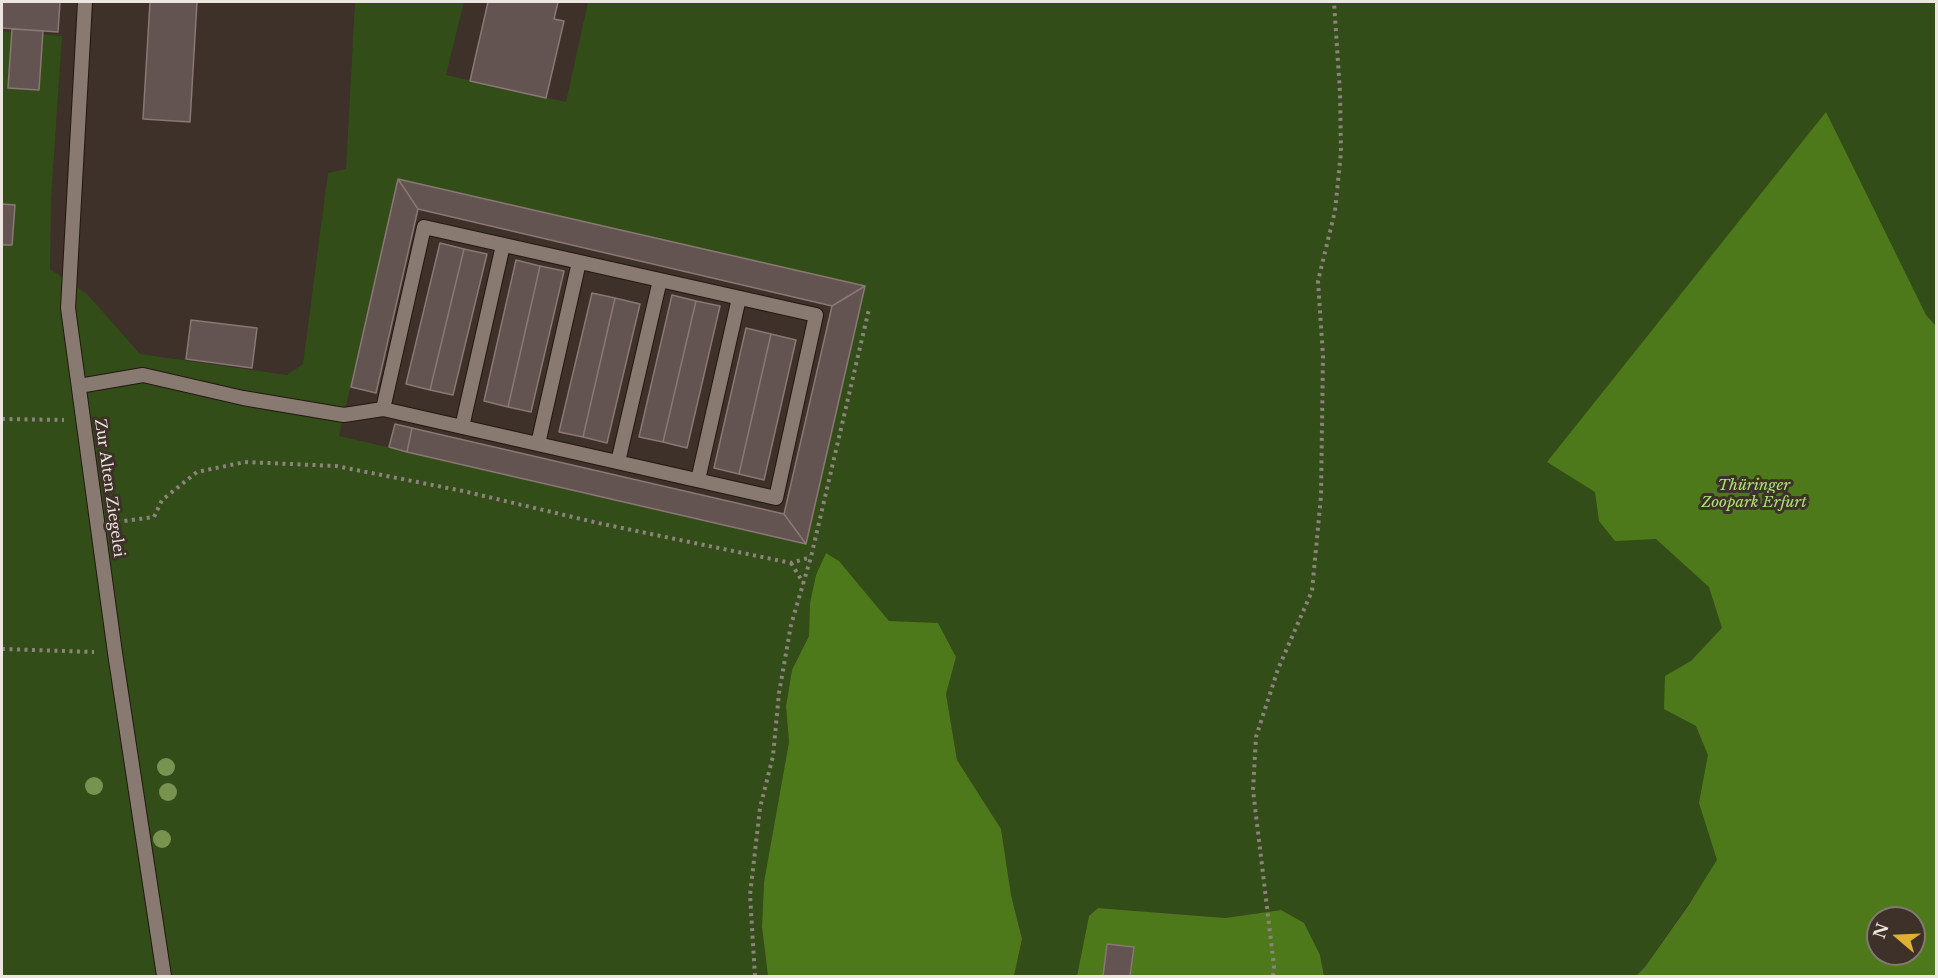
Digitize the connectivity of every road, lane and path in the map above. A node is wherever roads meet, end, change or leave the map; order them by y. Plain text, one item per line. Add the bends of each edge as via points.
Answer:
1 (85, 2) edge
2 (1334, 2) edge
3 (503, 245) junction
4 (579, 262) junction
5 (660, 280) junction
6 (739, 298) junction
7 (869, 309) dead end
8 (79, 386) junction
9 (383, 409) junction
10 (2, 419) edge
11 (83, 420) junction
12 (462, 427) junction
13 (538, 444) junction
14 (618, 462) junction
15 (698, 480) junction
16 (97, 525) junction
17 (812, 557) junction
18 (791, 563) junction
19 (804, 584) junction
20 (2, 649) edge
21 (115, 653) junction
22 (164, 976) edge
23 (755, 976) edge
24 (1273, 976) edge

1 - 8 lane, Zur Alten Ziegelei via 68,308
2 - 24 path via 1341,152 1335,211 1318,281 1323,356 1321,496 1312,591 1278,669 1256,737 1253,790
3 - 4 lane
3 - 9 lane via 424,227
3 - 12 lane
4 - 5 lane
4 - 13 lane
5 - 6 lane
5 - 14 lane
6 - 15 lane
6 - 15 lane via 816,315 776,498
7 - 17 path
8 - 9 lane via 143,375 243,398 344,415
8 - 11 lane, Zur Alten Ziegelei
9 - 12 lane
10 - 11 path
11 - 16 lane, Zur Alten Ziegelei
12 - 13 lane
13 - 14 lane
14 - 15 lane
16 - 18 path via 154,517 162,500 197,472 245,462 336,466
16 - 21 lane, Zur Alten Ziegelei
17 - 18 path
17 - 19 path
18 - 19 path
19 - 23 path via 791,625 773,756 760,808 750,895
20 - 21 path
21 - 22 lane, Zur Alten Ziegelei

